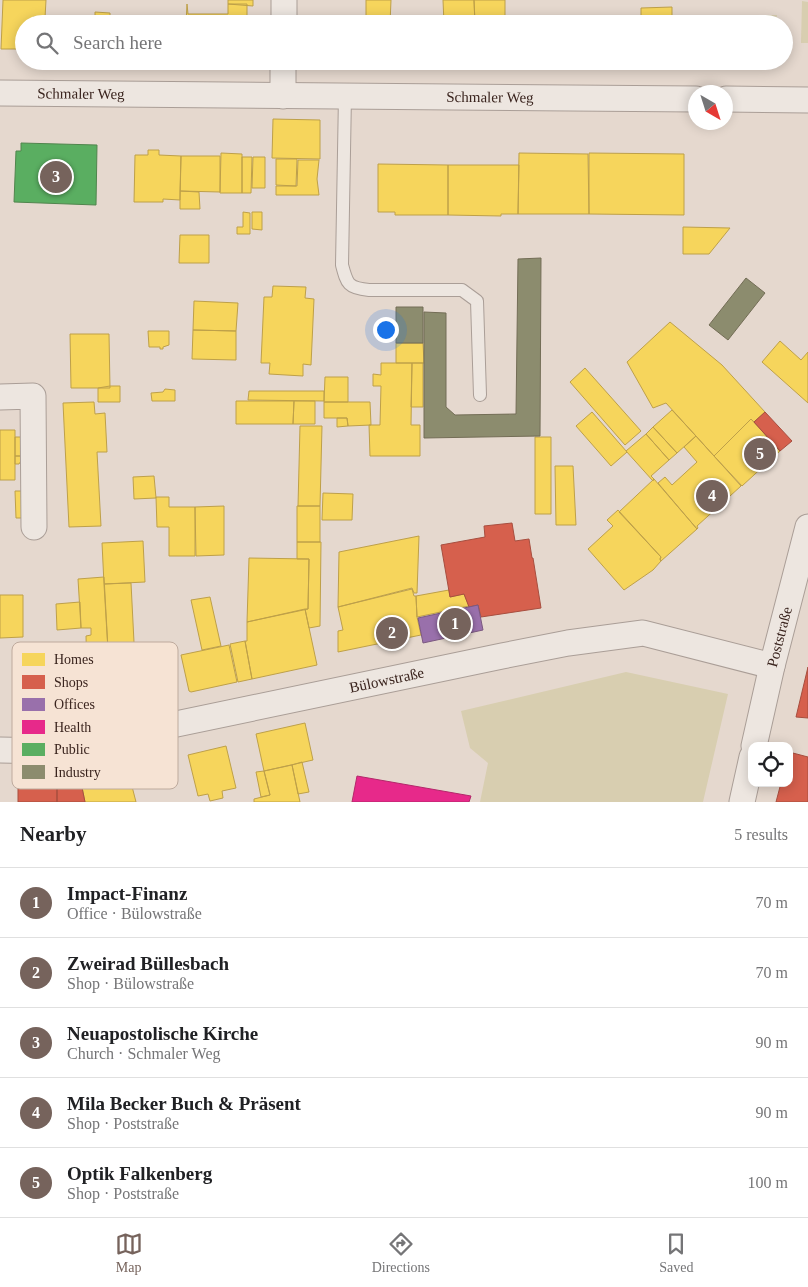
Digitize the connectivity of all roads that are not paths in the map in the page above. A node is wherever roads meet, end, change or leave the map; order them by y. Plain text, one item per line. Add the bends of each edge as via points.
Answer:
1 (284, 0) edge
2 (284, 15) edge
3 (284, 70) edge
4 (0, 93) edge
5 (345, 95) junction
6 (283, 96) junction
7 (688, 99) edge
8 (733, 99) edge
9 (808, 100) edge
10 (480, 395) dead end
11 (0, 396) edge
12 (34, 526) dead end
13 (808, 528) edge
14 (772, 666) junction
15 (178, 724) edge
16 (755, 742) edge
17 (748, 775) edge
18 (742, 802) edge

1 - 2 street
3 - 6 street
4 - 6 street, Schmaler Weg
5 - 6 street, Schmaler Weg
5 - 7 street, Schmaler Weg
5 - 10 lane via 342,265 347,283 369,290 462,290 477,301
8 - 9 street
11 - 12 street via 33,396
13 - 14 street, Poststraße
14 - 15 street, Bülowstraße via 643,633 568,643
14 - 16 street, Poststraße
17 - 18 street

